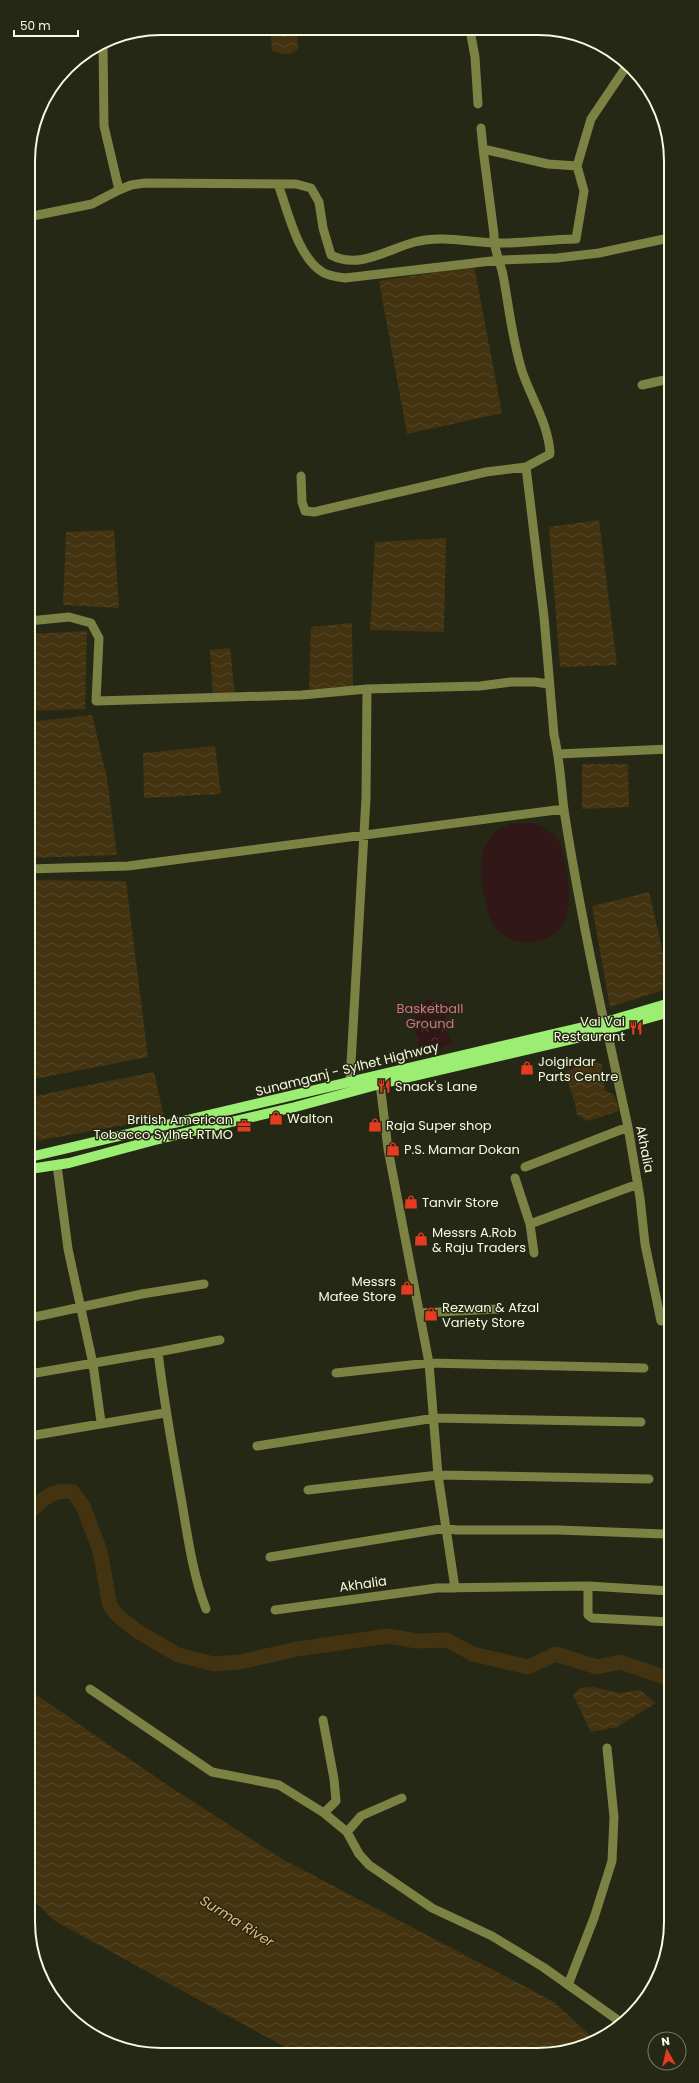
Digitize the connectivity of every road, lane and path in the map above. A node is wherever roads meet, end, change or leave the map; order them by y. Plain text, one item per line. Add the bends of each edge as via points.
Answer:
1 (471, 35) edge
2 (102, 50) edge
3 (624, 69) edge
4 (478, 104) dead end
5 (481, 128) dead end
6 (483, 149) junction
7 (577, 166) junction
8 (278, 184) junction
9 (119, 190) junction
10 (35, 216) edge
11 (664, 239) edge
12 (493, 243) junction
13 (500, 260) junction
14 (664, 380) edge
15 (642, 385) dead end
16 (526, 467) junction
17 (301, 476) dead end
18 (35, 620) edge
19 (548, 684) junction
20 (367, 688) junction
21 (664, 749) edge
22 (558, 754) junction
23 (564, 809) junction
24 (364, 834) junction
25 (35, 869) edge
26 (664, 1005) edge
27 (664, 1013) edge
28 (605, 1026) junction
29 (350, 1081) junction
30 (380, 1084) junction
31 (628, 1127) junction
32 (35, 1155) edge
33 (57, 1165) junction
34 (525, 1167) dead end
35 (35, 1168) edge
36 (515, 1178) dead end
37 (638, 1184) junction
38 (530, 1224) junction
39 (534, 1253) dead end
40 (204, 1284) dead end
41 (82, 1308) junction
42 (498, 1310) dead end
43 (420, 1313) junction
44 (35, 1317) edge
45 (662, 1321) dead end
46 (220, 1340) dead end
47 (158, 1352) junction
48 (429, 1363) junction
49 (93, 1364) junction
50 (644, 1368) dead end
51 (35, 1373) edge
52 (336, 1373) dead end
53 (165, 1412) junction
54 (435, 1418) junction
55 (101, 1422) junction
56 (641, 1422) dead end
57 (35, 1435) edge
58 (257, 1446) dead end
59 (438, 1475) junction
60 (649, 1479) dead end
61 (308, 1490) dead end
62 (446, 1528) junction
63 (664, 1534) dead end
64 (270, 1557) dead end
65 (588, 1586) junction
66 (455, 1588) junction
67 (664, 1591) edge
68 (206, 1609) dead end
69 (275, 1610) dead end
70 (664, 1622) edge
71 (90, 1690) dead end
72 (323, 1720) dead end
73 (607, 1748) dead end
74 (402, 1798) dead end
75 (324, 1813) junction
76 (347, 1832) junction
77 (568, 1985) junction
78 (617, 2020) edge

1 - 4 street
2 - 9 street via 104,126
3 - 7 street via 591,118
5 - 6 street
6 - 7 street via 548,164
6 - 12 street
7 - 12 street via 584,191 576,239
8 - 9 street via 145,183
8 - 12 street via 296,184 311,188 319,202 331,254 339,259 370,258 432,238
8 - 13 street via 293,228 308,260 324,273 345,278
9 - 10 street via 92,204
11 - 13 street via 599,253 557,258
12 - 13 street
13 - 16 street via 522,371 550,441 550,454
14 - 15 street
16 - 17 street via 486,472 314,512 305,511
16 - 19 street, Akhalia via 544,617
18 - 20 street via 69,617 91,622 99,638 96,701 302,695
19 - 20 street via 535,682 480,686
19 - 22 street, Akhalia
20 - 24 street
21 - 22 street
22 - 23 street, Akhalia
23 - 24 street
23 - 28 street, Akhalia via 586,938
24 - 25 street via 128,866
24 - 29 street
26 - 28 main road, Sunamganj - Sylhet Highway
27 - 28 main road, Sunamganj - Sylhet Highway
28 - 29 main road, Sunamganj - Sylhet Highway
28 - 30 main road, Sunamganj - Sylhet Highway
28 - 31 street, Akhalia
29 - 32 main road, Sunamganj - Sylhet Highway
30 - 33 main road, Sunamganj - Sylhet Highway
30 - 43 street via 388,1149
31 - 34 street
31 - 37 street, Akhalia
33 - 35 main road, Sunamganj - Sylhet Highway
33 - 41 street via 68,1249
36 - 38 street
37 - 38 street
37 - 45 street, Akhalia via 645,1244
38 - 39 street
40 - 41 street via 142,1294
41 - 44 street
41 - 49 street
42 - 43 street
43 - 48 street
46 - 47 street
47 - 49 street
47 - 53 street
48 - 50 street
48 - 52 street
48 - 54 street
49 - 51 street
49 - 55 street
53 - 55 street
53 - 68 street via 196,1584
54 - 56 street
54 - 58 street
54 - 59 street
55 - 57 street
59 - 60 street
59 - 61 street
59 - 62 street
62 - 63 street
62 - 64 street
62 - 66 street
65 - 66 street, Akhalia
65 - 67 street, Akhalia
65 - 70 street via 588,1615 592,1618
66 - 69 street, Akhalia via 371,1596
71 - 75 street via 212,1772 279,1785
72 - 75 street via 336,1801
73 - 77 street via 614,1817 612,1862
74 - 76 street via 361,1816
75 - 76 street
76 - 77 street via 359,1854 369,1865 432,1908 492,1936
77 - 78 street

